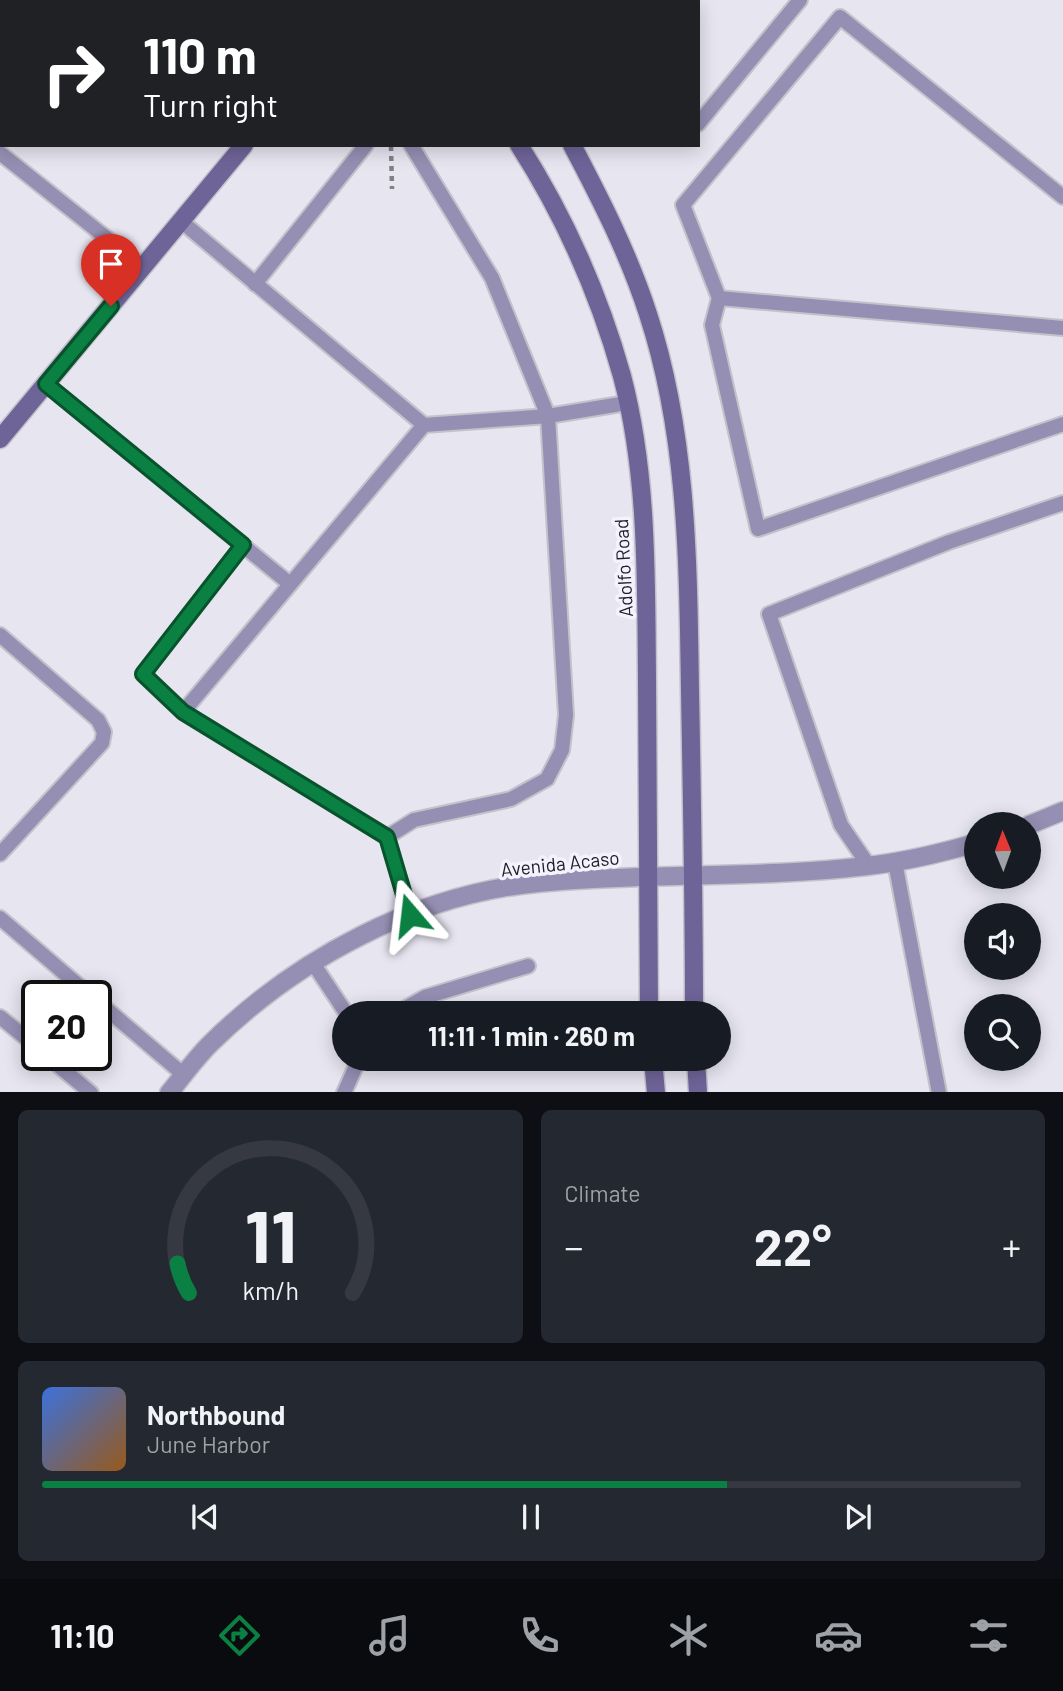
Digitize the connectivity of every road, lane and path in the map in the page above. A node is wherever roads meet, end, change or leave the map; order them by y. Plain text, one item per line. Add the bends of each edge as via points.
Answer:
1 (800, 0) edge
2 (700, 122) edge
3 (242, 147) edge
4 (364, 147) edge
5 (391, 147) edge
6 (412, 147) edge
7 (520, 147) edge
8 (573, 147) edge
9 (0, 153) edge
10 (392, 189) dead end
11 (1063, 197) edge
12 (181, 221) junction
13 (143, 267) junction
14 (255, 284) junction
15 (719, 298) junction
16 (1063, 328) edge
17 (46, 384) junction
18 (627, 403) junction
19 (548, 416) junction
20 (1063, 424) edge
21 (424, 425) junction
22 (0, 439) edge
23 (1063, 503) edge
24 (243, 545) junction
25 (290, 584) junction
26 (0, 635) edge
27 (183, 712) junction
28 (1063, 811) edge
29 (1041, 820) edge
30 (387, 837) junction
31 (964, 846) edge
32 (0, 854) edge
33 (895, 862) junction
34 (869, 866) junction
35 (693, 875) junction
36 (648, 876) junction
37 (410, 915) junction
38 (0, 918) edge
39 (313, 964) junction
40 (528, 966) dead end
41 (72, 980) edge
42 (338, 1001) edge
43 (418, 1001) edge
44 (649, 1001) edge
45 (694, 1001) edge
46 (112, 1014) edge
47 (0, 1017) edge
48 (21, 1034) edge
49 (65, 1071) edge
50 (354, 1071) edge
51 (654, 1071) edge
52 (696, 1071) edge
53 (184, 1075) junction
54 (90, 1092) edge
55 (170, 1092) edge
56 (344, 1092) edge
57 (656, 1092) edge
58 (698, 1092) edge
59 (939, 1092) edge

1 - 2 lane
3 - 12 main road
4 - 14 lane
5 - 10 path
6 - 19 lane via 492,278
7 - 18 main road, Adolfo Road via 563,218 588,275
8 - 35 main road via 627,256 649,314 678,447 688,540
9 - 13 lane
11 - 15 lane via 840,17 683,205
12 - 13 main road
12 - 14 lane
13 - 17 main road
14 - 21 lane
15 - 16 lane
15 - 20 lane via 712,325 758,529
17 - 22 main road
17 - 24 lane
18 - 19 lane
18 - 36 main road, Adolfo Road via 643,537
19 - 21 lane
19 - 30 lane via 566,715 562,750 547,779 511,799 414,820
21 - 25 lane
23 - 34 lane via 949,542 769,614 841,825
24 - 25 lane
24 - 27 lane via 143,674
25 - 27 lane
26 - 32 lane via 98,720 104,732 102,743
27 - 30 lane
28 - 29 street
30 - 37 lane
31 - 33 street, Avenida Acaso
33 - 34 street, Avenida Acaso
33 - 59 lane
34 - 35 street, Avenida Acaso
35 - 36 street, Avenida Acaso
35 - 45 main road
36 - 37 street, Avenida Acaso via 536,883 481,893
36 - 44 main road, Adolfo Road
37 - 39 street, Avenida Acaso
38 - 41 lane
39 - 42 lane
39 - 53 street, Avenida Acaso via 260,999
40 - 43 lane
46 - 53 lane
47 - 48 lane
49 - 54 lane
50 - 56 lane
51 - 57 main road
52 - 58 main road
53 - 55 street, Avenida Acaso

